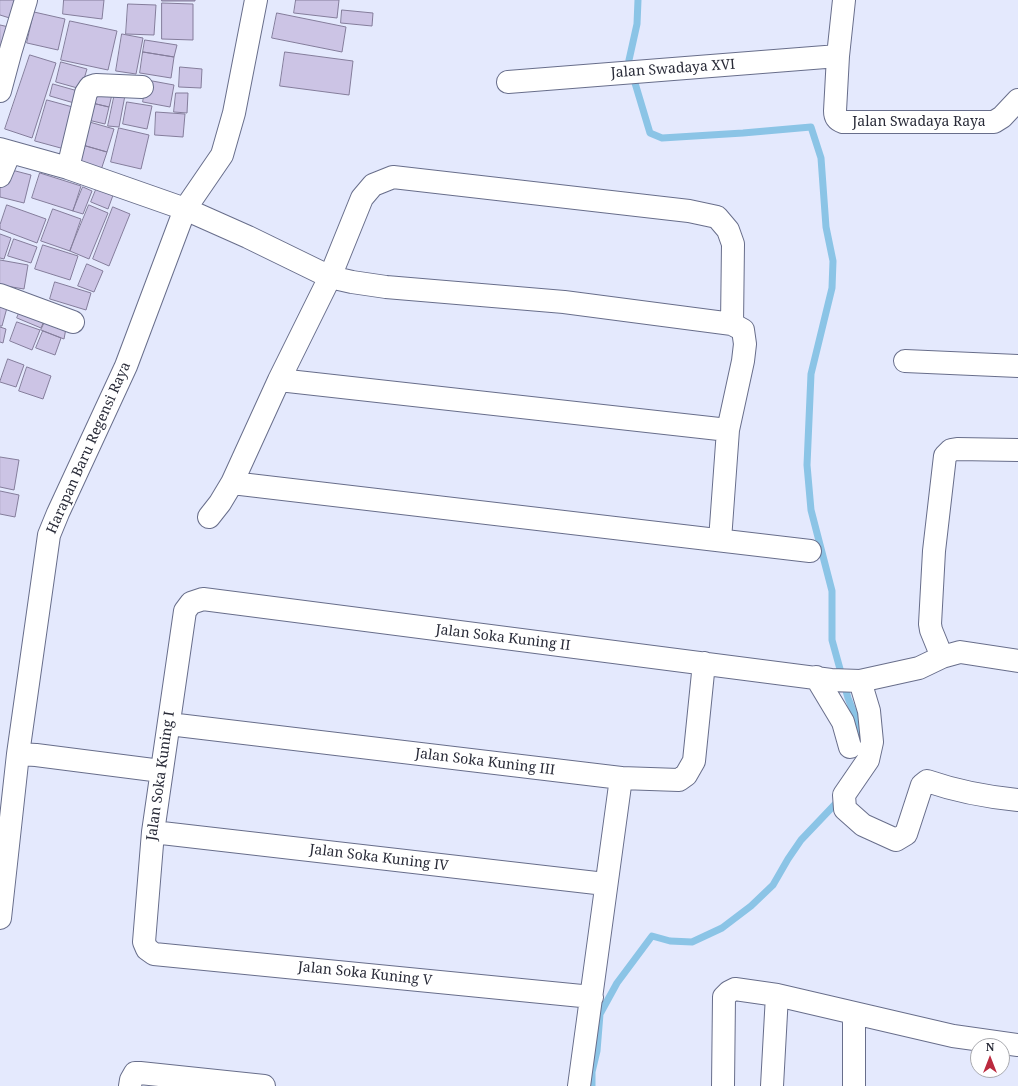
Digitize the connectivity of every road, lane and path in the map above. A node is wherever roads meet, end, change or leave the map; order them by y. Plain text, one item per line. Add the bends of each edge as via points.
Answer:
1 (26, 0) edge
2 (256, 0) edge
3 (844, 0) edge
4 (838, 56) junction
5 (508, 82) dead end
6 (142, 87) dead end
7 (0, 91) edge
8 (1018, 100) edge
9 (5, 151) edge
10 (68, 168) junction
11 (0, 176) edge
12 (185, 209) junction
13 (330, 277) junction
14 (0, 296) edge
15 (73, 322) dead end
16 (732, 324) junction
17 (905, 362) dead end
18 (1018, 366) edge
19 (279, 380) junction
20 (728, 430) junction
21 (1018, 450) edge
22 (232, 482) junction
23 (209, 517) dead end
24 (720, 540) junction
25 (810, 551) dead end
26 (185, 611) joint
27 (942, 657) junction
28 (1018, 661) edge
29 (704, 663) junction
30 (838, 680) junction
31 (168, 724) junction
32 (850, 747) dead end
33 (18, 754) junction
34 (162, 771) junction
35 (621, 778) junction
36 (1018, 800) edge
37 (153, 832) junction
38 (605, 884) junction
39 (0, 918) edge
40 (144, 942) joint
41 (777, 995) junction
42 (592, 997) junction
43 (854, 1013) junction
44 (1018, 1045) edge
45 (131, 1082) edge
46 (264, 1086) edge
47 (579, 1086) edge
48 (723, 1086) edge
49 (772, 1086) edge
50 (854, 1086) edge

1 - 7 street
2 - 12 street, Harapan Baru Regensi Raya via 234,113 222,155
3 - 4 street, Jalan Swadaya Raya
4 - 5 street, Jalan Swadaya XVI
4 - 8 street, Jalan Swadaya Raya via 835,116 843,122 994,122
6 - 10 street via 90,87 86,93
9 - 10 street
9 - 11 street
10 - 12 street
12 - 13 street
12 - 33 street, Harapan Baru Regensi Raya via 126,366 49,536
13 - 16 street via 386,287 564,302
13 - 16 street via 362,198 373,185 393,177 689,211 717,217 728,230 733,244
13 - 19 street
14 - 15 street
16 - 20 street via 742,330 745,344
17 - 18 street
19 - 20 street
19 - 22 street
20 - 24 street
21 - 27 street via 957,449 951,450 945,456 934,551 930,624
22 - 23 street
22 - 24 street
24 - 25 street
26 - 29 street, Jalan Soka Kuning II via 192,603 203,599
26 - 31 street, Jalan Soka Kuning I
27 - 28 street, Jalan Soka Kuning II via 960,652
27 - 30 street, Jalan Soka Kuning II via 918,668
29 - 30 street, Jalan Soka Kuning II
29 - 35 street, Jalan Soka Kuning III via 694,761 686,775 679,780
30 - 32 street via 843,722
30 - 36 street via 868,711 872,742 868,760 844,795 845,809 863,825 896,840 906,834 922,785 927,781 978,795
31 - 34 street, Jalan Soka Kuning I
31 - 35 street, Jalan Soka Kuning III
33 - 34 street
33 - 39 street, Harapan Baru Regensi Raya
34 - 37 street, Jalan Soka Kuning I
35 - 38 street
37 - 38 street, Jalan Soka Kuning IV
37 - 40 street, Jalan Soka Kuning I
38 - 42 street
40 - 42 street, Jalan Soka Kuning V via 147,949 154,954
41 - 43 street
41 - 48 street via 736,989 724,997
41 - 49 street
42 - 47 street
43 - 44 street via 953,1036
43 - 50 street
45 - 46 street via 135,1074 140,1073

